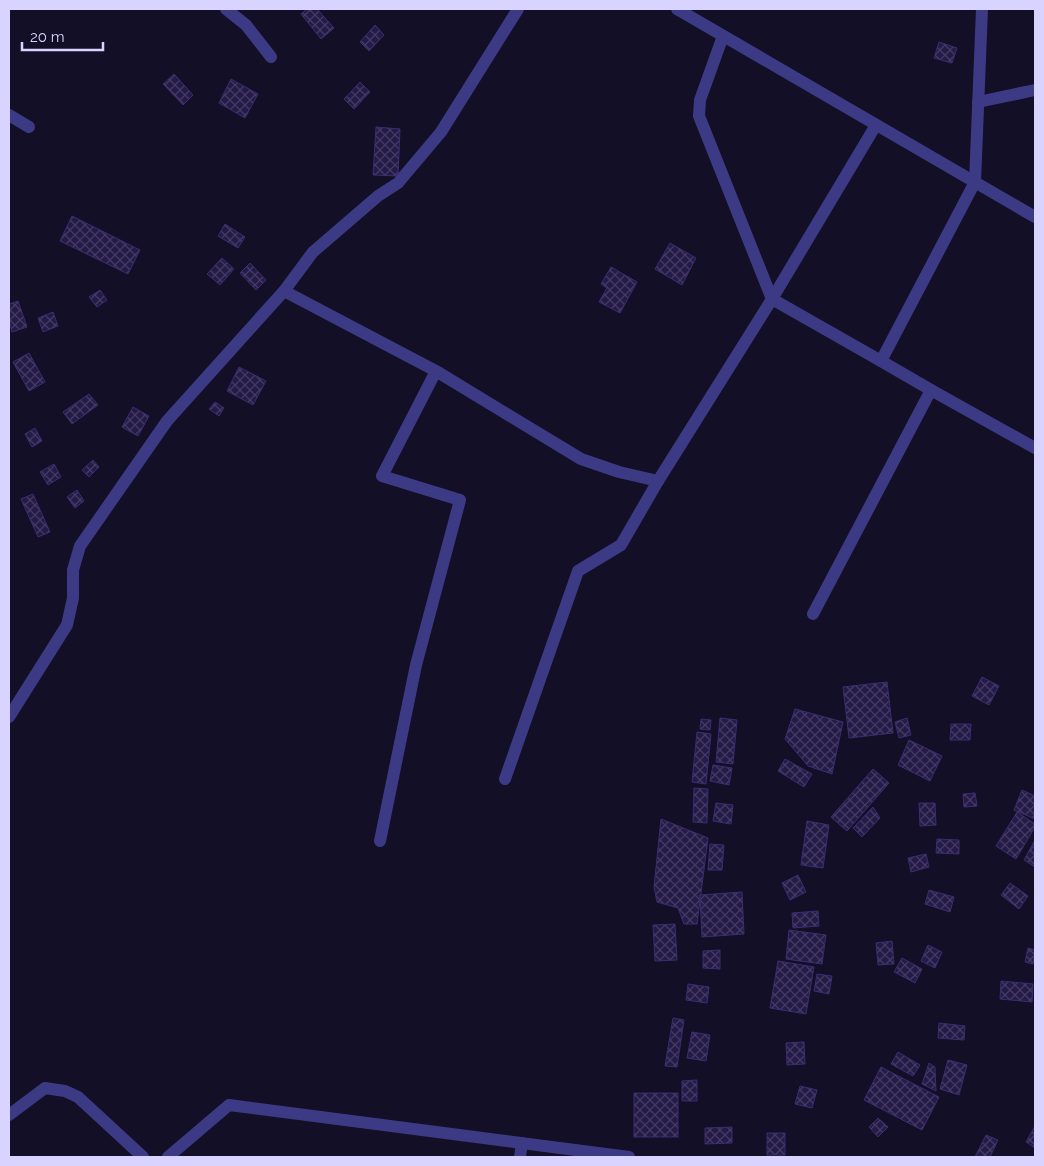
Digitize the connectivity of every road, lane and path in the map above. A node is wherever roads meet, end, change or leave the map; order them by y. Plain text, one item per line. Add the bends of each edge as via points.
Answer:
1 (226, 9) edge
2 (518, 9) edge
3 (677, 9) edge
4 (982, 9) edge
5 (723, 36) junction
6 (271, 57) dead end
7 (1035, 90) edge
8 (978, 102) junction
9 (9, 115) edge
10 (876, 125) junction
11 (29, 127) dead end
12 (975, 182) junction
13 (1035, 217) edge
14 (284, 291) junction
15 (772, 299) junction
16 (881, 361) junction
17 (436, 371) junction
18 (931, 390) junction
19 (1035, 448) edge
20 (658, 481) junction
21 (813, 614) dead end
22 (9, 717) edge
23 (505, 779) dead end
24 (380, 840) dead end
25 (9, 1115) edge
26 (522, 1143) junction
27 (143, 1157) edge
28 (168, 1157) edge
29 (520, 1157) edge
30 (629, 1157) edge

1 - 6 street via 246,26
2 - 14 street via 441,132 398,183 370,202 313,252
3 - 5 street
4 - 8 street
5 - 10 street
5 - 15 street via 700,100 699,116
7 - 8 street
8 - 12 street
9 - 11 street
10 - 12 street
10 - 15 street
12 - 13 street
12 - 16 street
14 - 17 street
14 - 22 street via 167,421 80,546 73,570 73,598 67,625
15 - 16 street
15 - 20 street
16 - 18 street
17 - 20 street via 581,459
17 - 24 street via 382,476 460,500 416,664
18 - 19 street
18 - 21 street
20 - 23 street via 621,545 578,571
25 - 27 street via 45,1088 65,1091 78,1097
26 - 28 street via 228,1104
26 - 29 street
26 - 30 street

